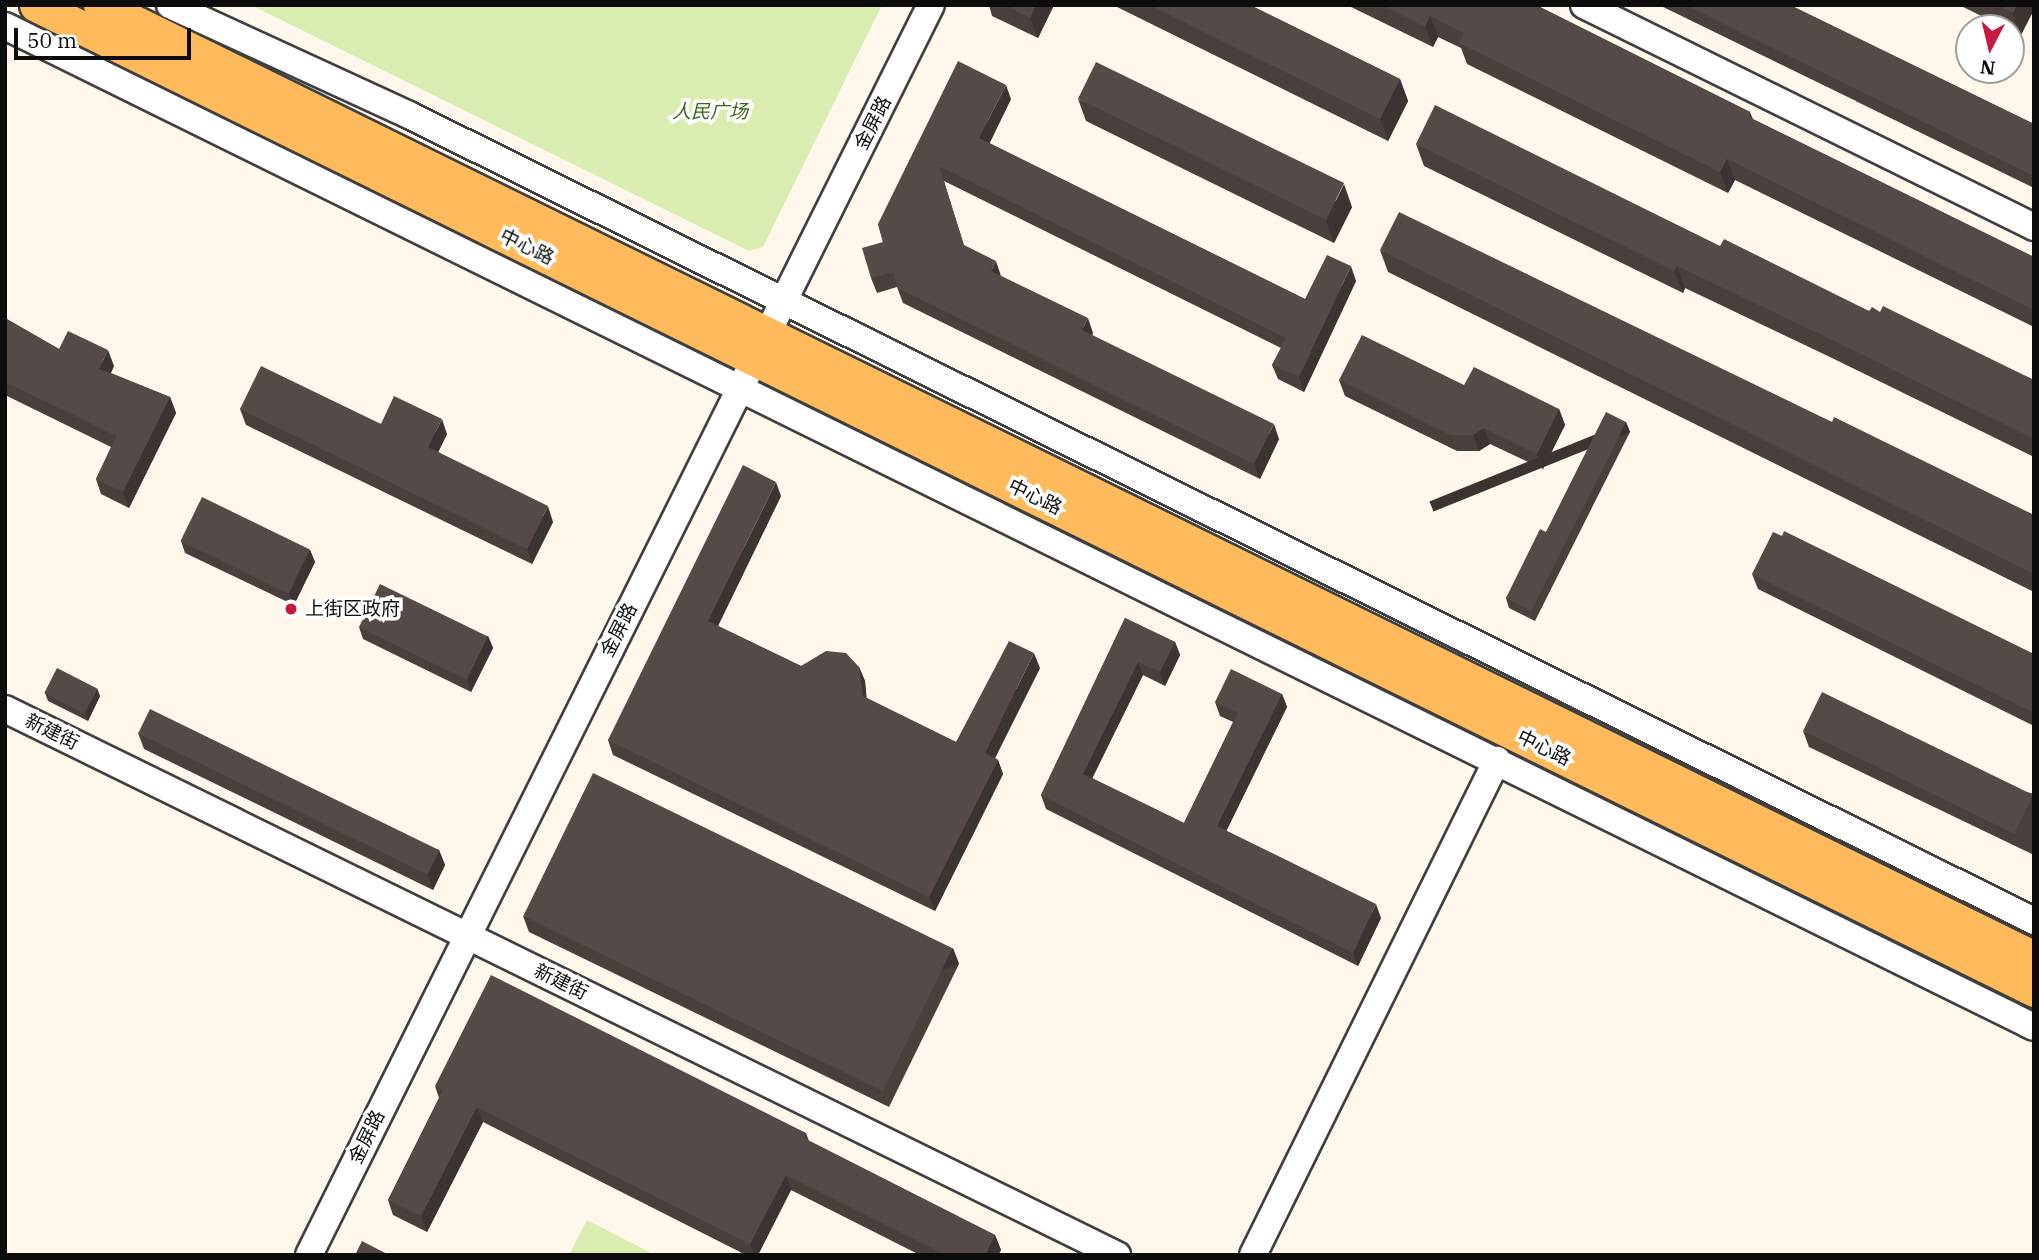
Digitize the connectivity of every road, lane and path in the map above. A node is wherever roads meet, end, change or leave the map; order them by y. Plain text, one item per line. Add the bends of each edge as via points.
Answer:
1 (36, 5) edge
2 (100, 5) edge
3 (170, 5) edge
4 (931, 5) edge
5 (1584, 5) edge
6 (5, 26) edge
7 (2034, 227) edge
8 (784, 301) junction
9 (761, 347) junction
10 (740, 389) junction
11 (5, 709) edge
12 (1497, 761) junction
13 (2034, 921) edge
14 (467, 936) junction
15 (2034, 958) edge
16 (2034, 990) edge
17 (2034, 1027) edge
18 (309, 1255) edge
19 (1117, 1255) edge
20 (1253, 1255) edge

1 - 9 main road, 中心路
2 - 9 main road, 中心路
3 - 8 street via 409,115
4 - 8 street, 金屏路
5 - 7 street
6 - 10 street
8 - 9 street, 金屏路
8 - 13 street
9 - 10 street, 金屏路
9 - 15 main road, 中心路
9 - 16 main road, 中心路
10 - 12 street
10 - 14 street, 金屏路
11 - 14 street, 新建街
12 - 17 street
12 - 20 street
14 - 18 street, 金屏路
14 - 19 street, 新建街

